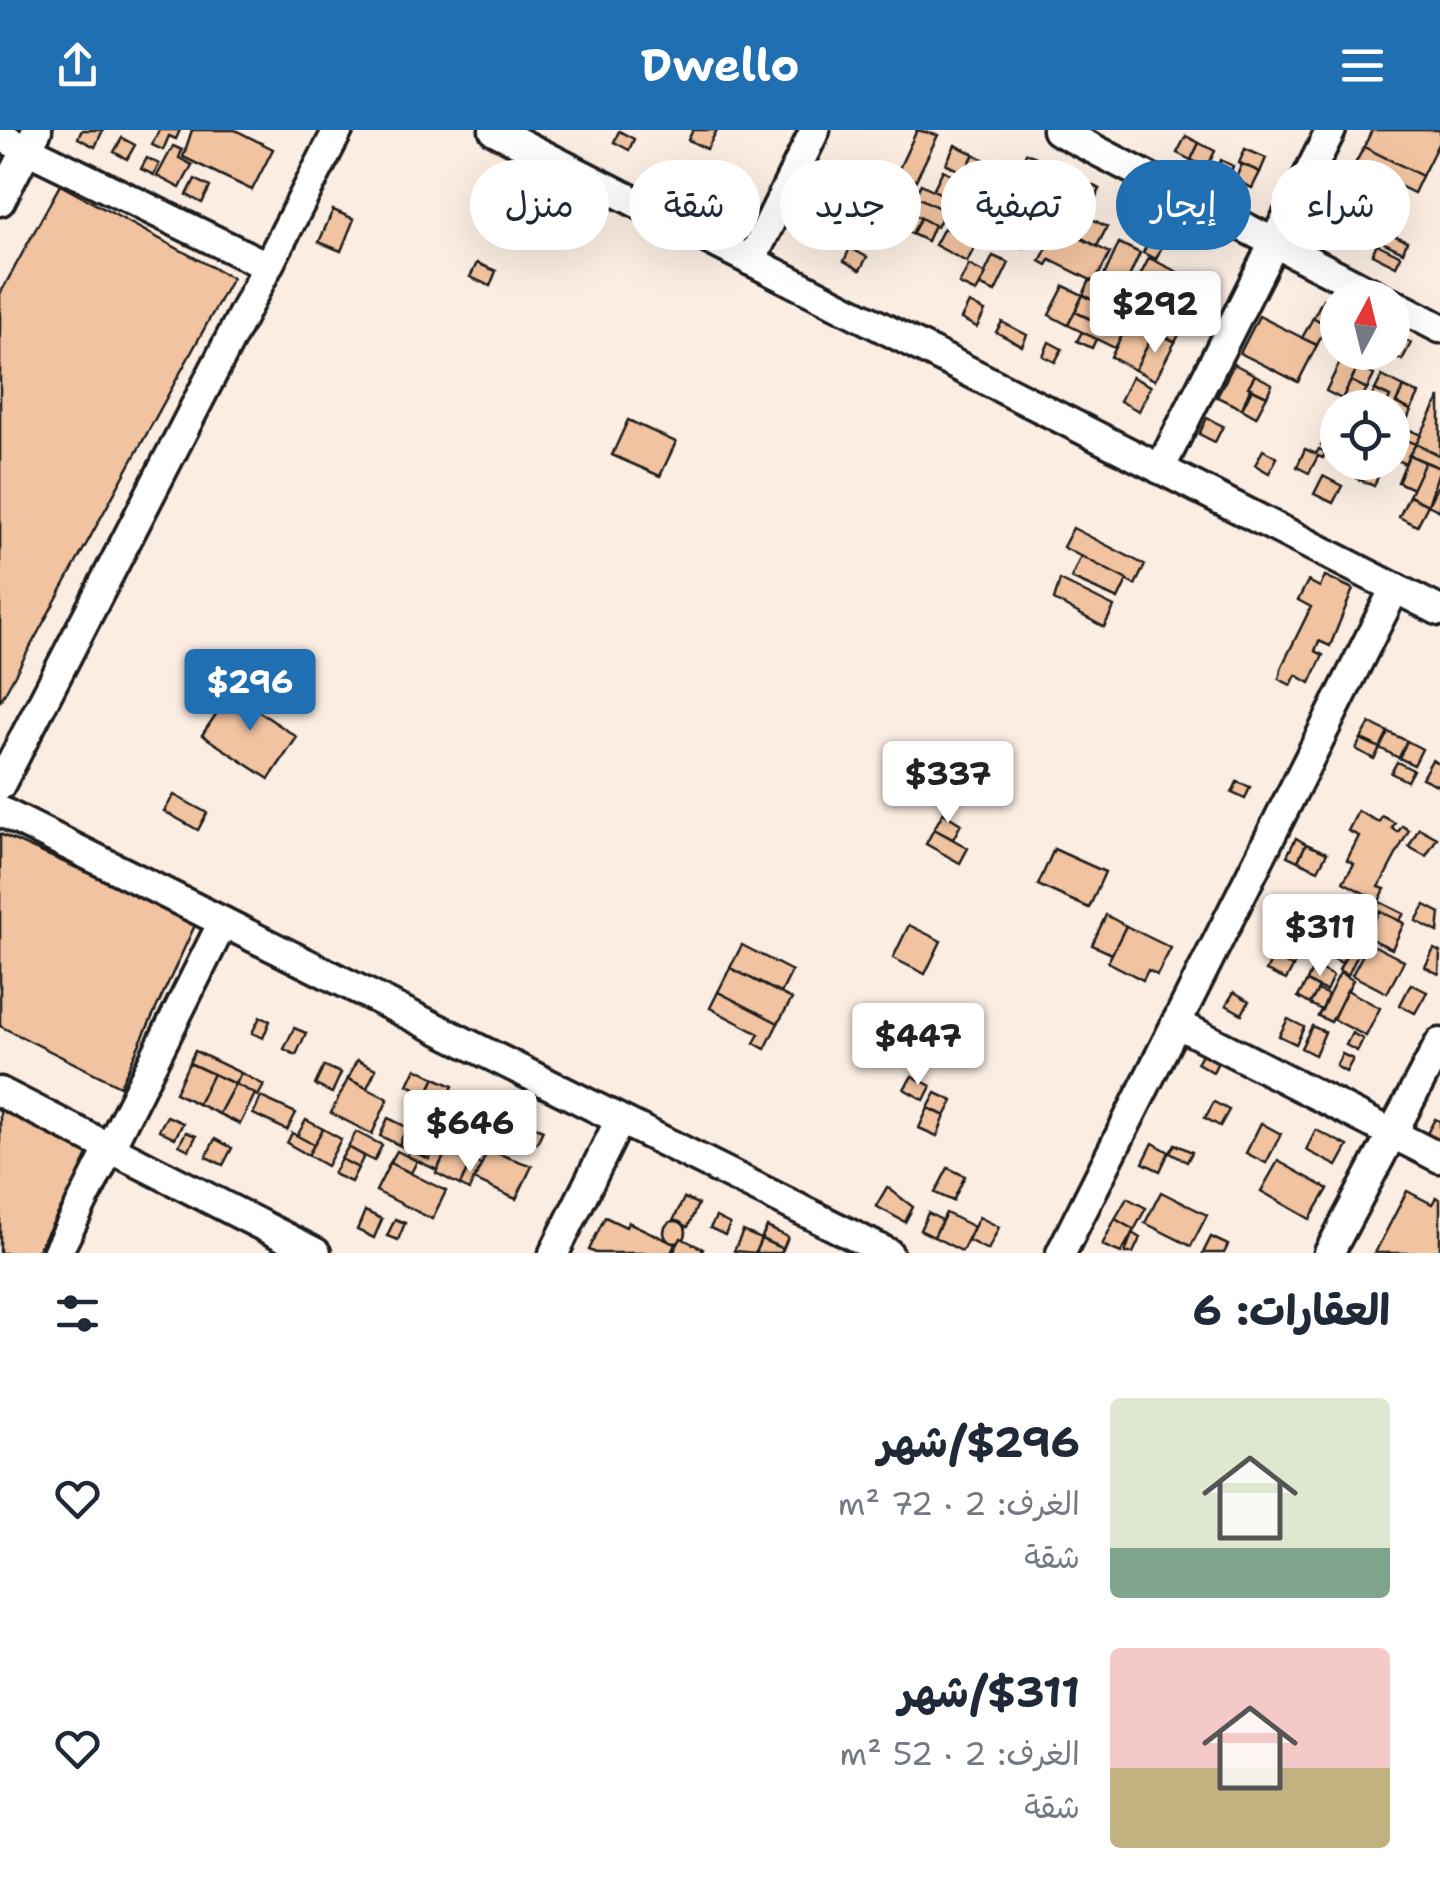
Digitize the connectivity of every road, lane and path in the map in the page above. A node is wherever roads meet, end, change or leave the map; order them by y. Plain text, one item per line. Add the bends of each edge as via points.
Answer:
1 (338, 130) edge
2 (494, 130) edge
3 (816, 130) edge
4 (1057, 130) edge
5 (1332, 130) edge
6 (0, 136) edge
7 (32, 140) edge
8 (1316, 160) edge
9 (0, 201) edge
10 (1271, 240) edge
11 (1271, 248) edge
12 (1289, 250) edge
13 (751, 261) junction
14 (264, 266) junction
15 (1347, 280) edge
16 (1410, 312) edge
17 (1440, 328) edge
18 (1160, 469) junction
19 (1396, 588) junction
20 (1440, 611) edge
21 (0, 785) edge
22 (0, 811) edge
23 (223, 922) junction
24 (1176, 1023) junction
25 (1440, 1042) edge
26 (0, 1092) edge
27 (620, 1120) junction
28 (1392, 1133) junction
29 (110, 1148) junction
30 (1440, 1158) edge
31 (57, 1253) edge
32 (316, 1253) edge
33 (554, 1253) edge
34 (888, 1253) edge
35 (1060, 1253) edge
36 (1329, 1253) edge

1 - 14 street
2 - 13 street
3 - 13 street
4 - 10 street
5 - 8 street
6 - 7 street
7 - 9 street
7 - 14 street
11 - 18 street
12 - 15 street
13 - 18 street
14 - 21 street
16 - 17 street
18 - 19 street
19 - 20 street
19 - 24 street
22 - 23 street
23 - 27 street
23 - 29 street
24 - 28 street
24 - 35 street
25 - 28 street
26 - 29 street
27 - 33 street
27 - 34 street
28 - 30 street
28 - 36 street
29 - 31 street
29 - 32 street

